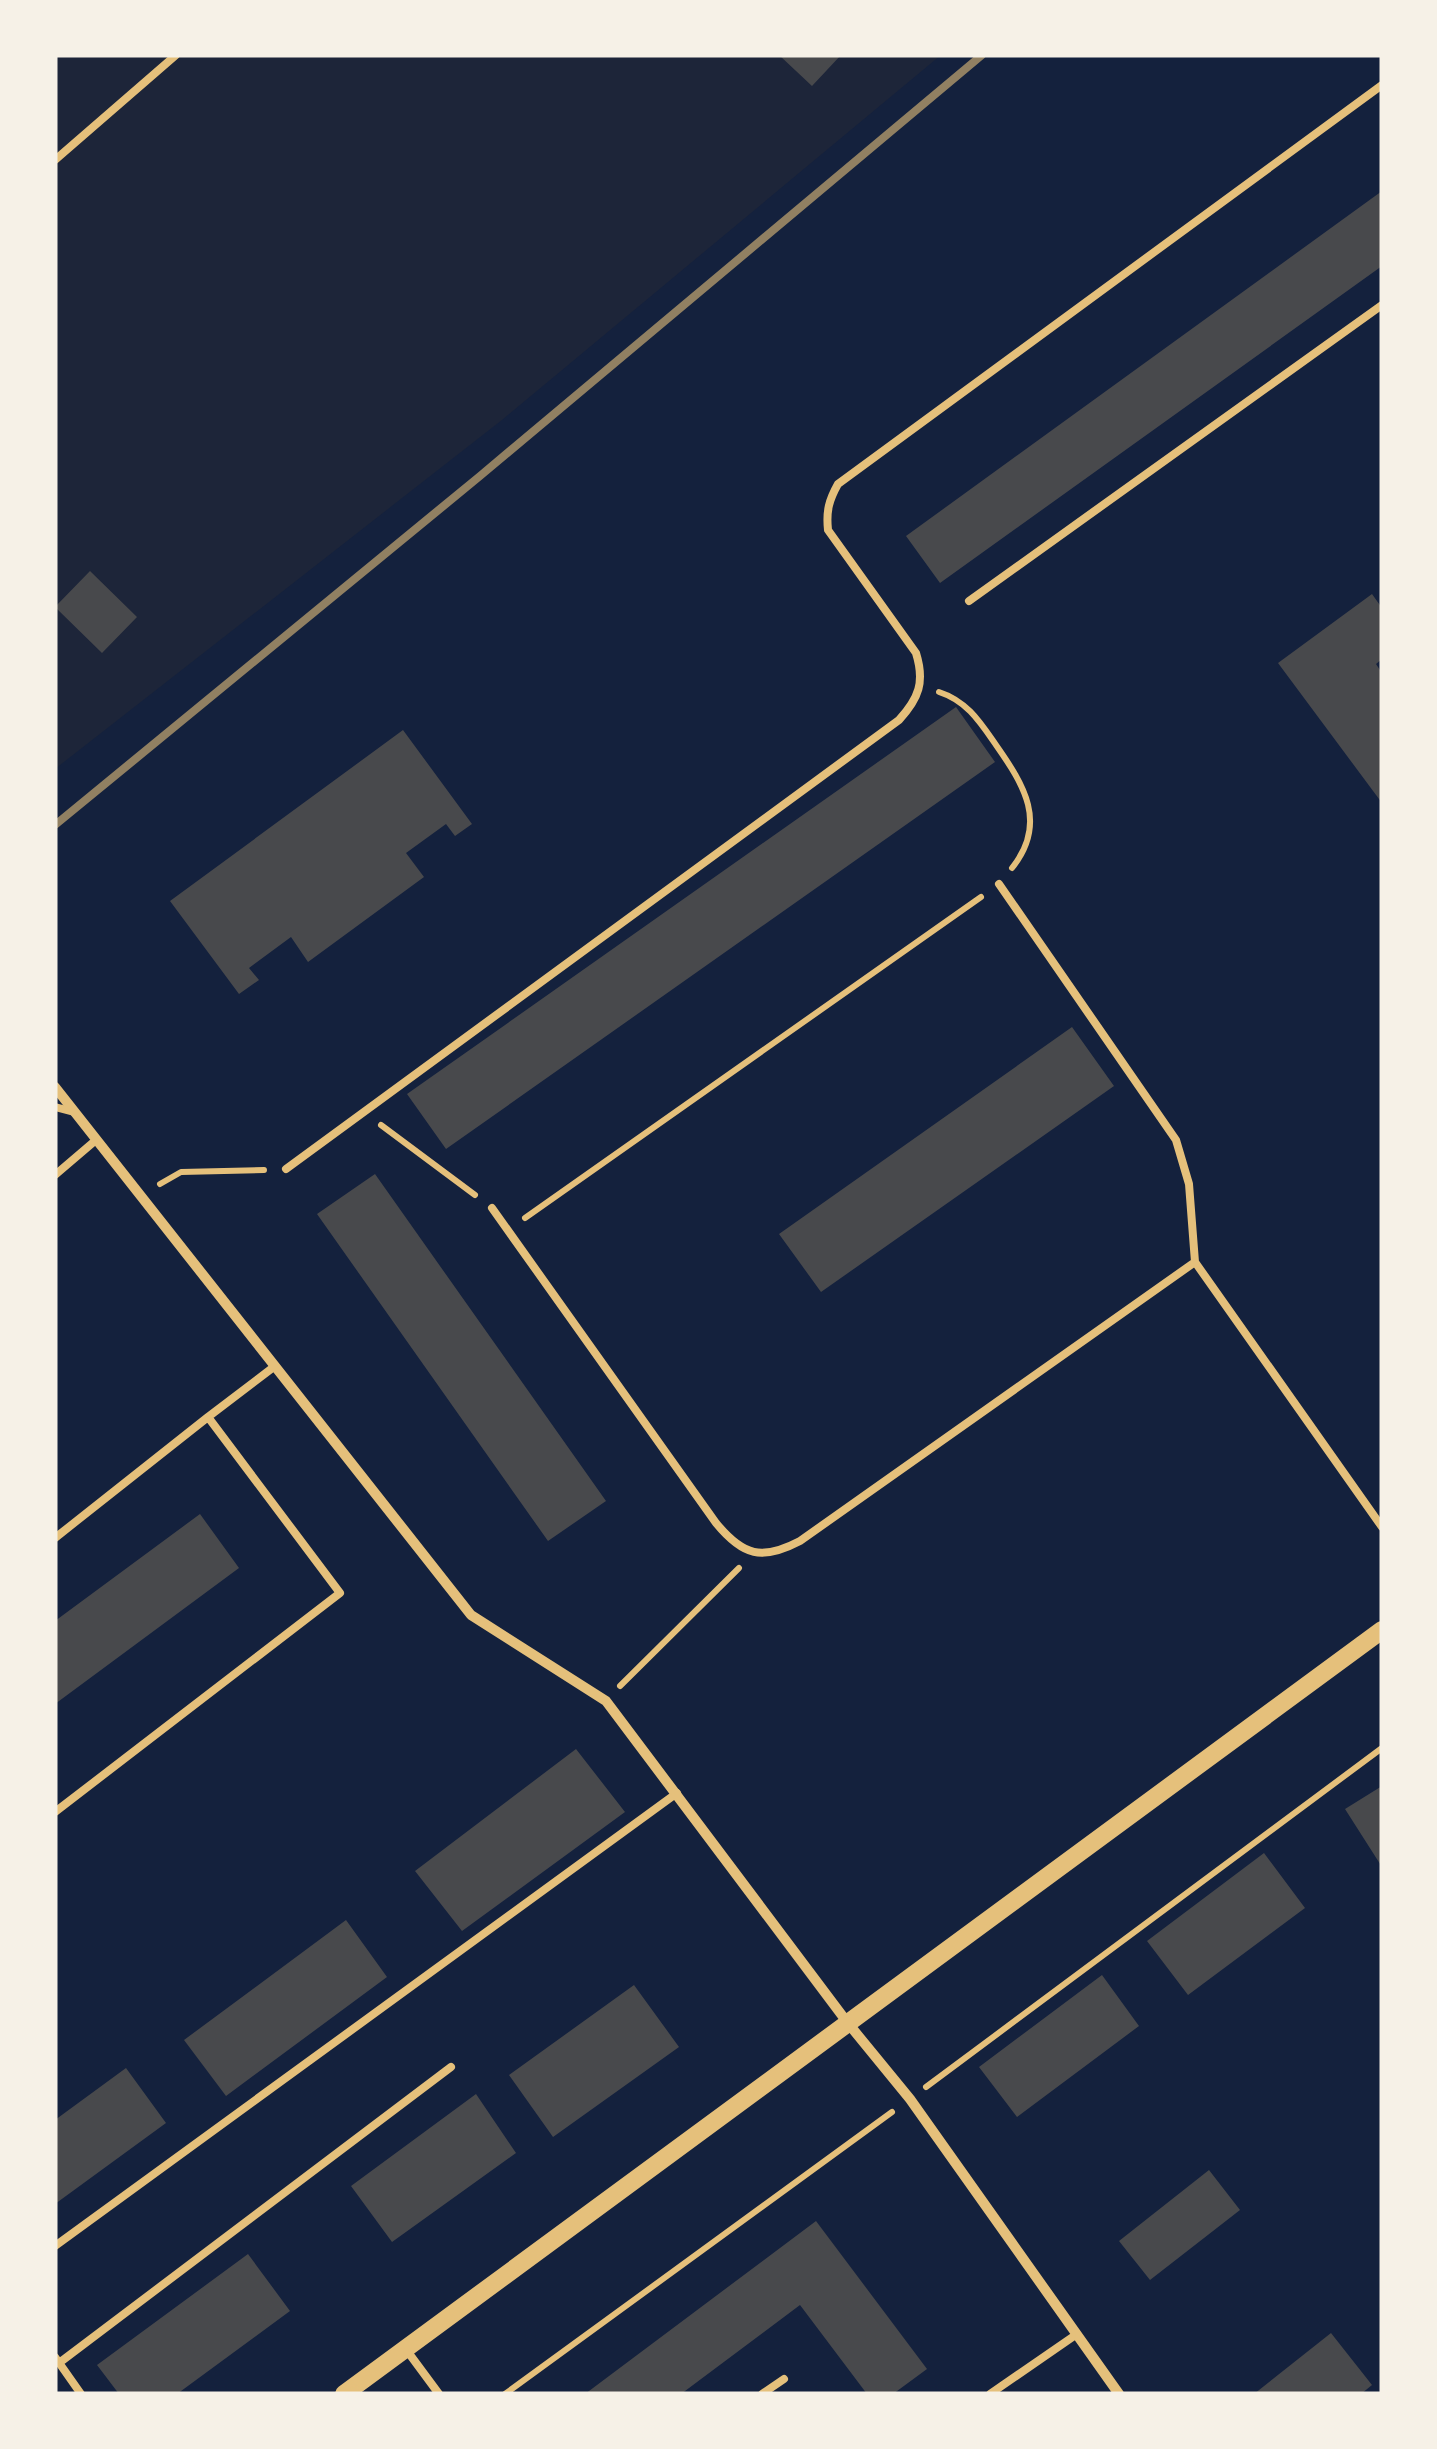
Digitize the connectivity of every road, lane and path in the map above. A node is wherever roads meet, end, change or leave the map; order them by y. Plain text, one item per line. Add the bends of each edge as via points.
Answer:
1 (176, 55) edge
2 (1382, 85) edge
3 (55, 160) edge
4 (1382, 306) edge
5 (968, 601) dead end
6 (920, 686) junction
7 (999, 884) junction
8 (55, 1087) edge
9 (55, 1107) edge
10 (74, 1112) junction
11 (363, 1112) junction
12 (96, 1140) junction
13 (286, 1169) joint
14 (55, 1175) edge
15 (140, 1196) junction
16 (492, 1208) joint
17 (508, 1230) junction
18 (1195, 1262) junction
19 (275, 1366) junction
20 (208, 1417) junction
21 (1382, 1526) edge
22 (55, 1538) edge
23 (754, 1553) junction
24 (1382, 1630) edge
25 (606, 1701) junction
26 (1382, 1748) edge
27 (677, 1793) junction
28 (55, 1812) edge
29 (847, 2022) junction
30 (451, 2066) dead end
31 (910, 2099) junction
32 (55, 2246) edge
33 (1077, 2334) junction
34 (405, 2348) junction
35 (57, 2360) edge
36 (784, 2379) dead end
37 (81, 2394) edge
38 (344, 2394) edge
39 (439, 2394) edge
40 (505, 2394) edge
41 (762, 2394) edge
42 (990, 2394) edge
43 (1119, 2394) edge

1 - 3 lane
2 - 6 lane via 838,484 826,513 828,530 916,653
4 - 5 lane
6 - 7 path via 953,697 975,715 1023,783 1029,834
6 - 11 lane via 899,720
7 - 17 path
7 - 18 lane via 1176,1140 1189,1184
8 - 10 street
9 - 10 lane
10 - 12 street
11 - 13 lane
11 - 16 path
12 - 14 lane
12 - 15 street
13 - 15 path via 181,1172
15 - 19 street
16 - 17 lane
17 - 23 lane via 716,1523 732,1543
18 - 21 lane
18 - 23 lane via 800,1541 776,1553
19 - 20 lane
19 - 25 street via 471,1616
20 - 22 lane
20 - 28 lane via 340,1593
23 - 25 path
24 - 29 street
25 - 27 street
26 - 31 path
27 - 29 street
27 - 32 lane
29 - 31 street
29 - 34 street
30 - 35 lane
31 - 33 street
31 - 40 path
33 - 42 lane
33 - 43 street
34 - 38 street
34 - 39 lane
35 - 37 lane
36 - 41 lane

